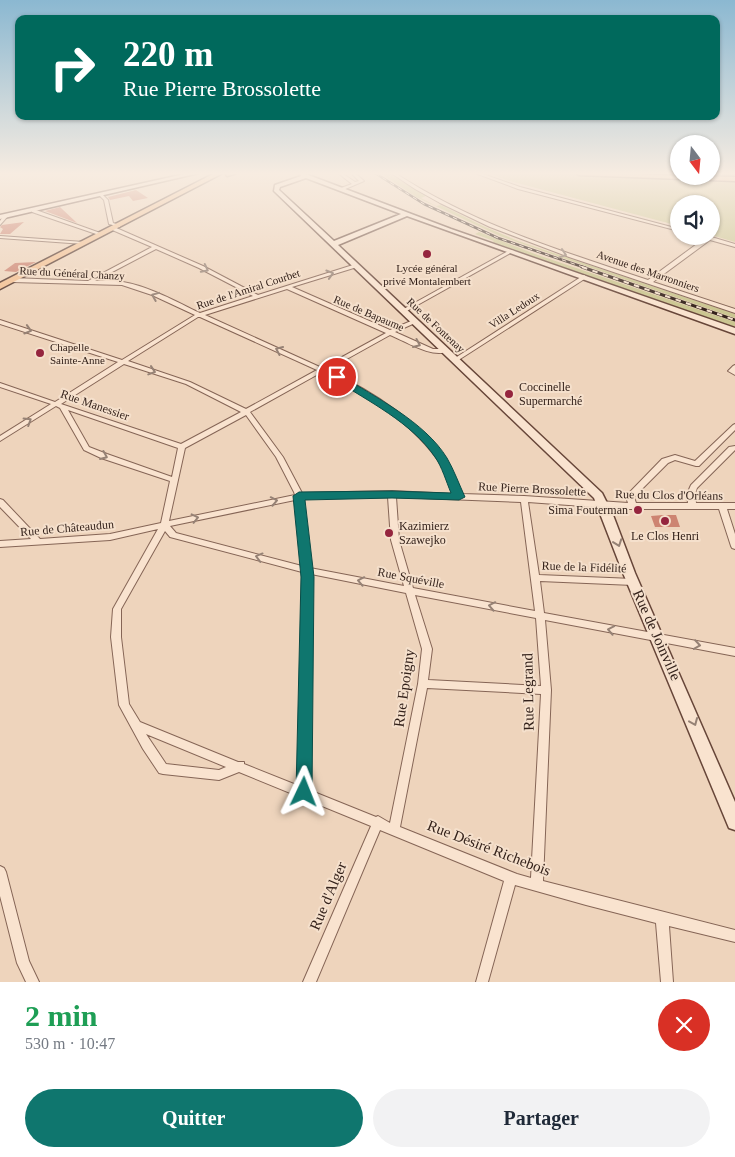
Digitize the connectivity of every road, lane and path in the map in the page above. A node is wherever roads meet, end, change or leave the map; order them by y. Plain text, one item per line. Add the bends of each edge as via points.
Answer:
1 (57, 219) edge
2 (110, 219) edge
3 (131, 219) edge
4 (305, 219) edge
5 (394, 219) edge
6 (420, 219) edge
7 (477, 219) edge
8 (636, 219) edge
9 (115, 227) junction
10 (670, 228) edge
11 (101, 234) junction
12 (0, 237) edge
13 (720, 241) edge
14 (84, 243) junction
15 (332, 245) junction
16 (699, 245) edge
17 (735, 246) edge
18 (157, 247) junction
19 (512, 251) junction
20 (356, 266) junction
21 (584, 277) junction
22 (12, 280) junction
23 (89, 282) junction
24 (649, 282) junction
25 (0, 286) edge
26 (287, 287) junction
27 (256, 296) junction
28 (403, 311) junction
29 (735, 311) edge
30 (200, 315) junction
31 (0, 322) edge
32 (413, 322) junction
33 (735, 331) edge
34 (391, 332) junction
35 (445, 351) junction
36 (455, 360) junction
37 (124, 361) junction
38 (735, 367) edge
39 (323, 370) junction
40 (735, 373) edge
41 (0, 385) edge
42 (59, 405) junction
43 (248, 412) junction
44 (735, 426) edge
45 (0, 439) edge
46 (182, 447) junction
47 (735, 448) edge
48 (560, 460) joint
49 (174, 480) junction
50 (392, 494) junction
51 (299, 496) junction
52 (459, 497) junction
53 (524, 500) junction
54 (0, 502) edge
55 (602, 504) junction
56 (633, 506) junction
57 (692, 506) junction
58 (722, 506) junction
59 (735, 506) edge
60 (164, 526) junction
61 (39, 542) junction
62 (0, 544) edge
63 (735, 546) edge
64 (306, 570) junction
65 (534, 578) junction
66 (633, 582) junction
67 (409, 590) junction
68 (540, 615) junction
69 (659, 639) junction
70 (735, 652) edge
71 (423, 684) junction
72 (546, 690) junction
73 (136, 725) junction
74 (240, 766) junction
75 (304, 792) junction
76 (378, 822) junction
77 (735, 822) edge
78 (394, 829) junction
79 (0, 872) edge
80 (511, 877) junction
81 (537, 886) junction
82 (662, 918) junction
83 (735, 936) edge
84 (33, 982) edge
85 (309, 982) edge
86 (482, 982) edge
87 (667, 982) edge

1 - 11 street
2 - 9 street
3 - 9 main road
4 - 15 street, Rue de Fontenay
5 - 15 street
6 - 19 street
7 -> 24 street, Avenue des Marronniers via 510,235
8 - 10 street
9 - 11 main road
9 - 18 street
11 - 14 main road
12 - 14 street
13 - 17 street
14 - 22 main road
15 - 20 street, Rue de Fontenay
16 - 24 street
18 - 23 street
18 -> 27 street via 179,255
19 - 21 street
19 - 28 street
26 -> 20 street, Rue de l'Amiral Courbet
20 - 28 street, Rue de Fontenay
21 - 33 street
21 - 36 street, Villa Ledoux
22 - 23 street, Rue du Général Chanzy
22 - 25 main road
30 -> 23 street, Rue du Général Chanzy via 124,283
24 - 29 street, Avenue des Marronniers
26 - 27 street, Rue de l'Amiral Courbet
26 - 34 street, Rue de Bapaume
27 - 30 street, Rue de l'Amiral Courbet
28 - 32 street, Rue de Fontenay
30 - 37 street, Rue de l'Amiral Courbet
39 -> 30 street, Rue du Général Chanzy
31 -> 37 street
32 - 34 street
32 - 35 street, Rue de Fontenay
34 -> 35 street, Rue de Bapaume via 432,351
34 - 39 street
35 - 36 street, Rue de Fontenay
36 - 48 street, Rue de Fontenay
37 - 42 street, Rue de l'Amiral Courbet
37 -> 43 street via 188,383
38 - 40 street via 731,371
39 - 43 street
39 - 52 street, Rue du Général Chanzy via 348,382 427,440 441,458
41 - 42 street, Rue Manessier
45 -> 42 street, Rue de l'Amiral Courbet
42 - 46 street, Rue Manessier
42 -> 49 street via 86,448
43 - 46 street
43 - 51 street via 279,457
44 - 56 street via 696,464 675,457 666,461 630,497
46 - 49 street
47 - 57 street via 694,487
48 - 55 street, Rue de Joinville via 598,496
49 - 60 street
50 - 51 street, Rue Pierre Brossolette
50 - 52 street, Rue Pierre Brossolette
50 - 67 street, Rue Epoigny via 395,540
60 -> 51 street, Rue Pierre Brossolette
51 - 64 street
52 - 53 street, Rue Pierre Brossolette
53 - 55 street, Rue Pierre Brossolette
53 - 65 street, Rue Legrand
54 - 61 street
55 - 56 street, Rue du Clos d'Orléans
55 -> 66 street, Rue de Joinville
56 - 57 street, Rue du Clos d'Orléans
57 - 58 street, Rue du Clos d'Orléans
58 - 59 street, Rue du Clos d'Orléans
58 - 63 street
60 - 61 street, Rue de Châteaudun via 110,537
64 -> 60 street, Rue Squéville via 174,535
60 - 73 street via 117,608 116,637 124,705
61 - 62 street, Rue de Châteaudun
67 -> 64 street, Rue Squéville
64 - 75 street
65 - 66 street, Rue de la Fidélité
65 - 68 street, Rue Legrand
66 - 69 street, Rue de Joinville
68 -> 67 street, Rue Squéville
67 - 71 street, Rue Epoigny via 427,650
69 -> 68 street, Rue Squéville
68 - 72 street, Rue Legrand
69 -> 70 street, Rue Squéville
69 -> 77 street, Rue de Joinville
71 - 72 street
71 - 78 street, Rue Epoigny
72 - 81 street, Rue Legrand
73 - 74 street, Rue Désiré Richebois
73 - 74 street via 163,769 219,775
74 - 75 street, Rue Désiré Richebois
75 - 76 street, Rue Désiré Richebois
76 - 78 street, Rue Désiré Richebois
76 - 85 street, Rue d'Alger
78 - 80 street, Rue Désiré Richebois
79 - 84 street via 23,963
80 - 81 street, Rue Désiré Richebois
80 - 86 street
81 - 82 street, Rue Désiré Richebois
82 - 83 street, Rue Désiré Richebois
82 - 87 street

